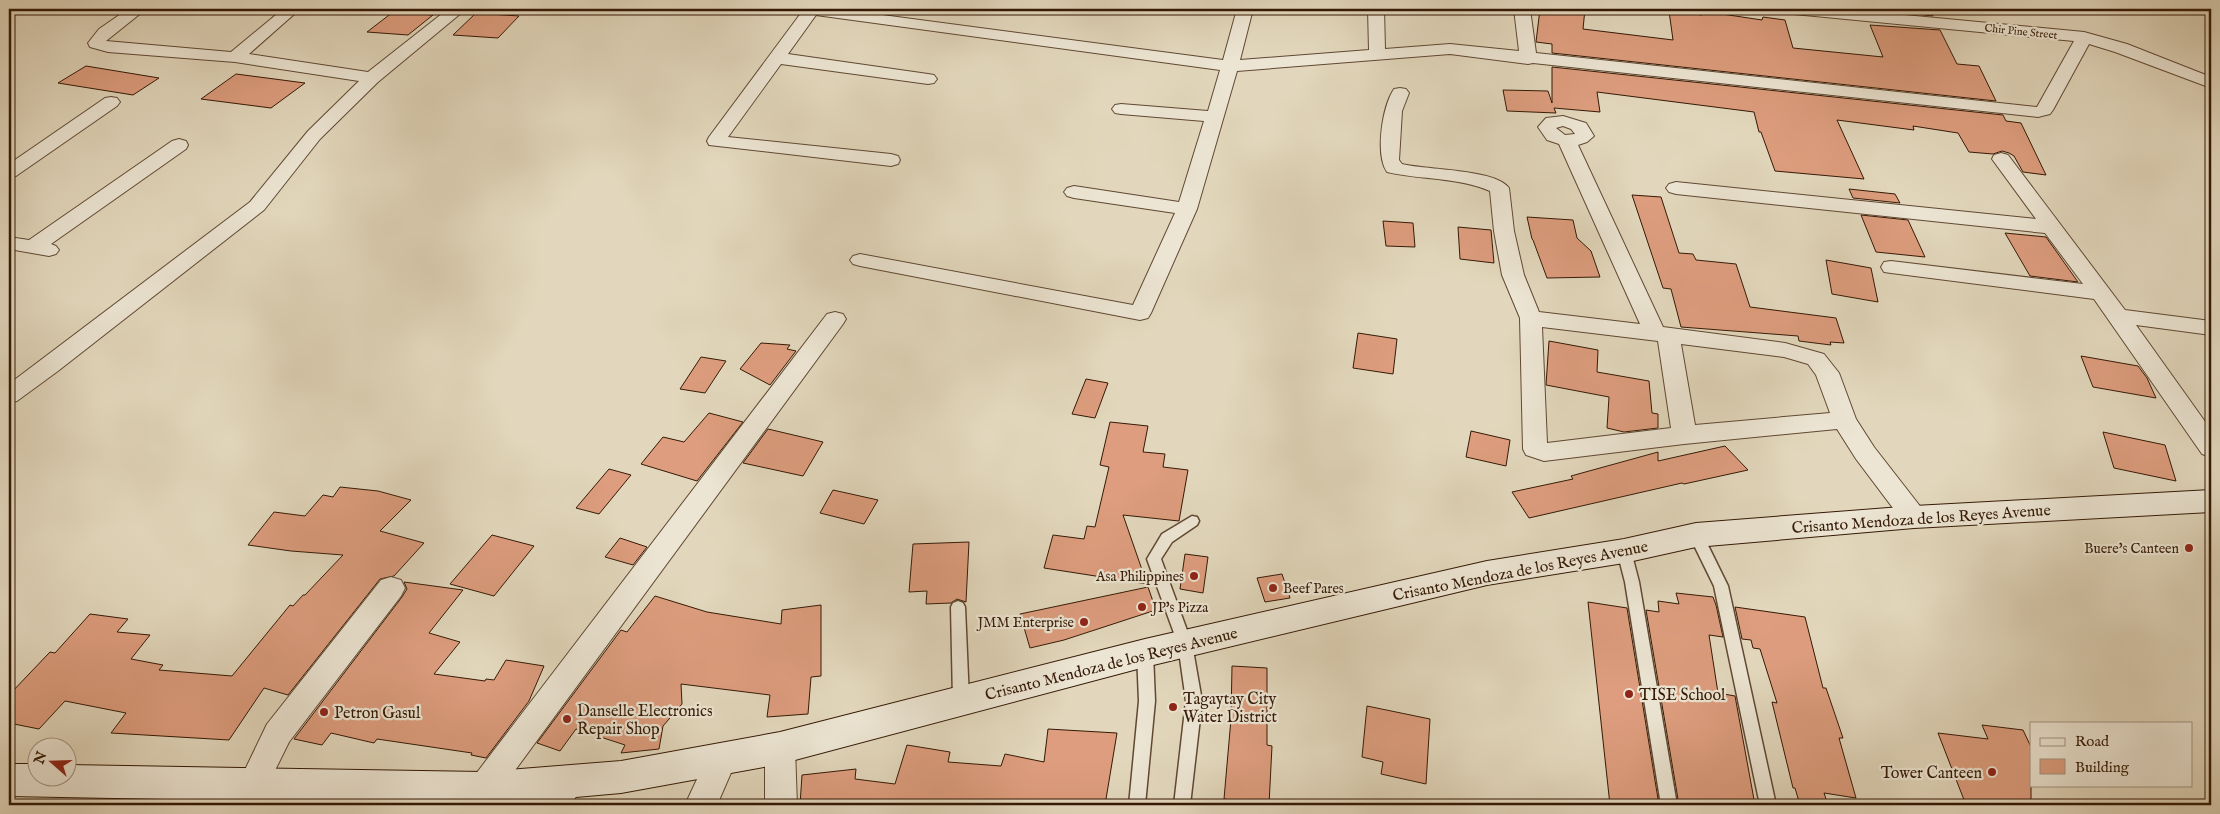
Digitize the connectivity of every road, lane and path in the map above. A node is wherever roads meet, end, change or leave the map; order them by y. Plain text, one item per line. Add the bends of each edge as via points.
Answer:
1 (138, 9) edge
2 (292, 9) edge
3 (458, 9) edge
4 (1245, 9) edge
5 (1376, 9) edge
6 (1522, 9) edge
7 (1794, 9) edge
8 (812, 10) edge
9 (2084, 37) junction
10 (1377, 54) junction
11 (235, 57) junction
12 (777, 58) junction
13 (1528, 59) junction
14 (1230, 66) junction
15 (372, 78) junction
16 (928, 79) dead end
17 (2211, 83) edge
18 (1400, 93) dead end
19 (111, 102) dead end
20 (1121, 109) dead end
21 (1215, 117) junction
22 (1566, 140) dead end
23 (179, 145) dead end
24 (2001, 159) dead end
25 (891, 160) dead end
26 (9, 172) edge
27 (1676, 188) dead end
28 (1074, 192) dead end
29 (1187, 208) junction
30 (2050, 227) junction
31 (9, 243) edge
32 (860, 260) dead end
33 (1891, 268) dead end
34 (2100, 293) junction
35 (2118, 316) junction
36 (1531, 318) junction
37 (835, 319) dead end
38 (2211, 328) edge
39 (1662, 335) junction
40 (9, 395) edge
41 (1844, 420) junction
42 (1684, 435) junction
43 (2211, 448) edge
44 (2211, 501) edge
45 (1914, 516) junction
46 (1192, 521) dead end
47 (1696, 535) junction
48 (1624, 551) junction
49 (392, 588) dead end
50 (958, 608) dead end
51 (1185, 644) junction
52 (1145, 653) junction
53 (961, 700) junction
54 (780, 748) junction
55 (722, 759) junction
56 (9, 780) edge
57 (483, 789) junction
58 (561, 794) edge
59 (247, 796) edge
60 (385, 797) edge
61 (701, 805) edge
62 (780, 805) edge
63 (1138, 805) edge
64 (1182, 805) edge
65 (1669, 805) edge
66 (1768, 805) edge

1 - 11 street via 105,32 96,43 108,47
2 - 11 street
3 - 15 street
4 - 14 street
5 - 10 street
6 - 13 street
7 - 9 street, Chir Pine Street
8 - 12 street
8 - 14 street
9 - 13 street via 2044,110 2038,112
9 - 17 street, Chir Pine Street via 2122,48
10 - 13 street via 1450,49
10 - 14 street
11 - 15 street
12 - 16 street
12 - 25 street via 716,141
14 - 21 street
15 - 40 street via 314,135 257,206
18 - 36 street via 1392,111 1390,160 1394,168 1410,173 1488,182 1500,188 1504,231 1514,275
19 - 26 street
20 - 21 street
21 - 29 street
22 - 39 street
23 - 31 street via 43,249
24 - 30 street
27 - 30 street
28 - 29 street
29 - 32 street via 1140,313
30 - 34 street
33 - 34 street
34 - 35 street
35 - 38 street
35 - 43 street
36 - 39 street
36 - 42 street via 1535,449 1544,452
37 - 57 street
39 - 41 street via 1785,350 1816,360 1827,373
39 - 42 street
41 - 42 street
41 - 45 street
44 - 45 main road, Crisanto Mendoza de los Reyes Avenue
45 - 47 main road, Crisanto Mendoza de los Reyes Avenue
46 - 51 lane via 1167,538 1154,559
47 - 48 main road, Crisanto Mendoza de los Reyes Avenue
47 - 66 lane via 1721,586
48 - 51 main road, Crisanto Mendoza de los Reyes Avenue via 1487,573
48 - 65 lane
49 - 59 street via 278,733
50 - 53 lane
51 - 52 main road, Crisanto Mendoza de los Reyes Avenue
51 - 64 lane via 1194,700
52 - 53 main road, Crisanto Mendoza de los Reyes Avenue
52 - 63 lane via 1147,701
53 - 54 main road, Crisanto Mendoza de los Reyes Avenue
54 - 55 main road, Crisanto Mendoza de los Reyes Avenue
54 - 62 street
55 - 58 main road, Crisanto Mendoza de los Reyes Avenue via 620,777
55 - 61 street
56 - 59 main road, Crisanto Mendoza de los Reyes Avenue
57 - 58 main road, Crisanto Mendoza de los Reyes Avenue
57 - 60 main road, Crisanto Mendoza de los Reyes Avenue
59 - 60 main road, Crisanto Mendoza de los Reyes Avenue

